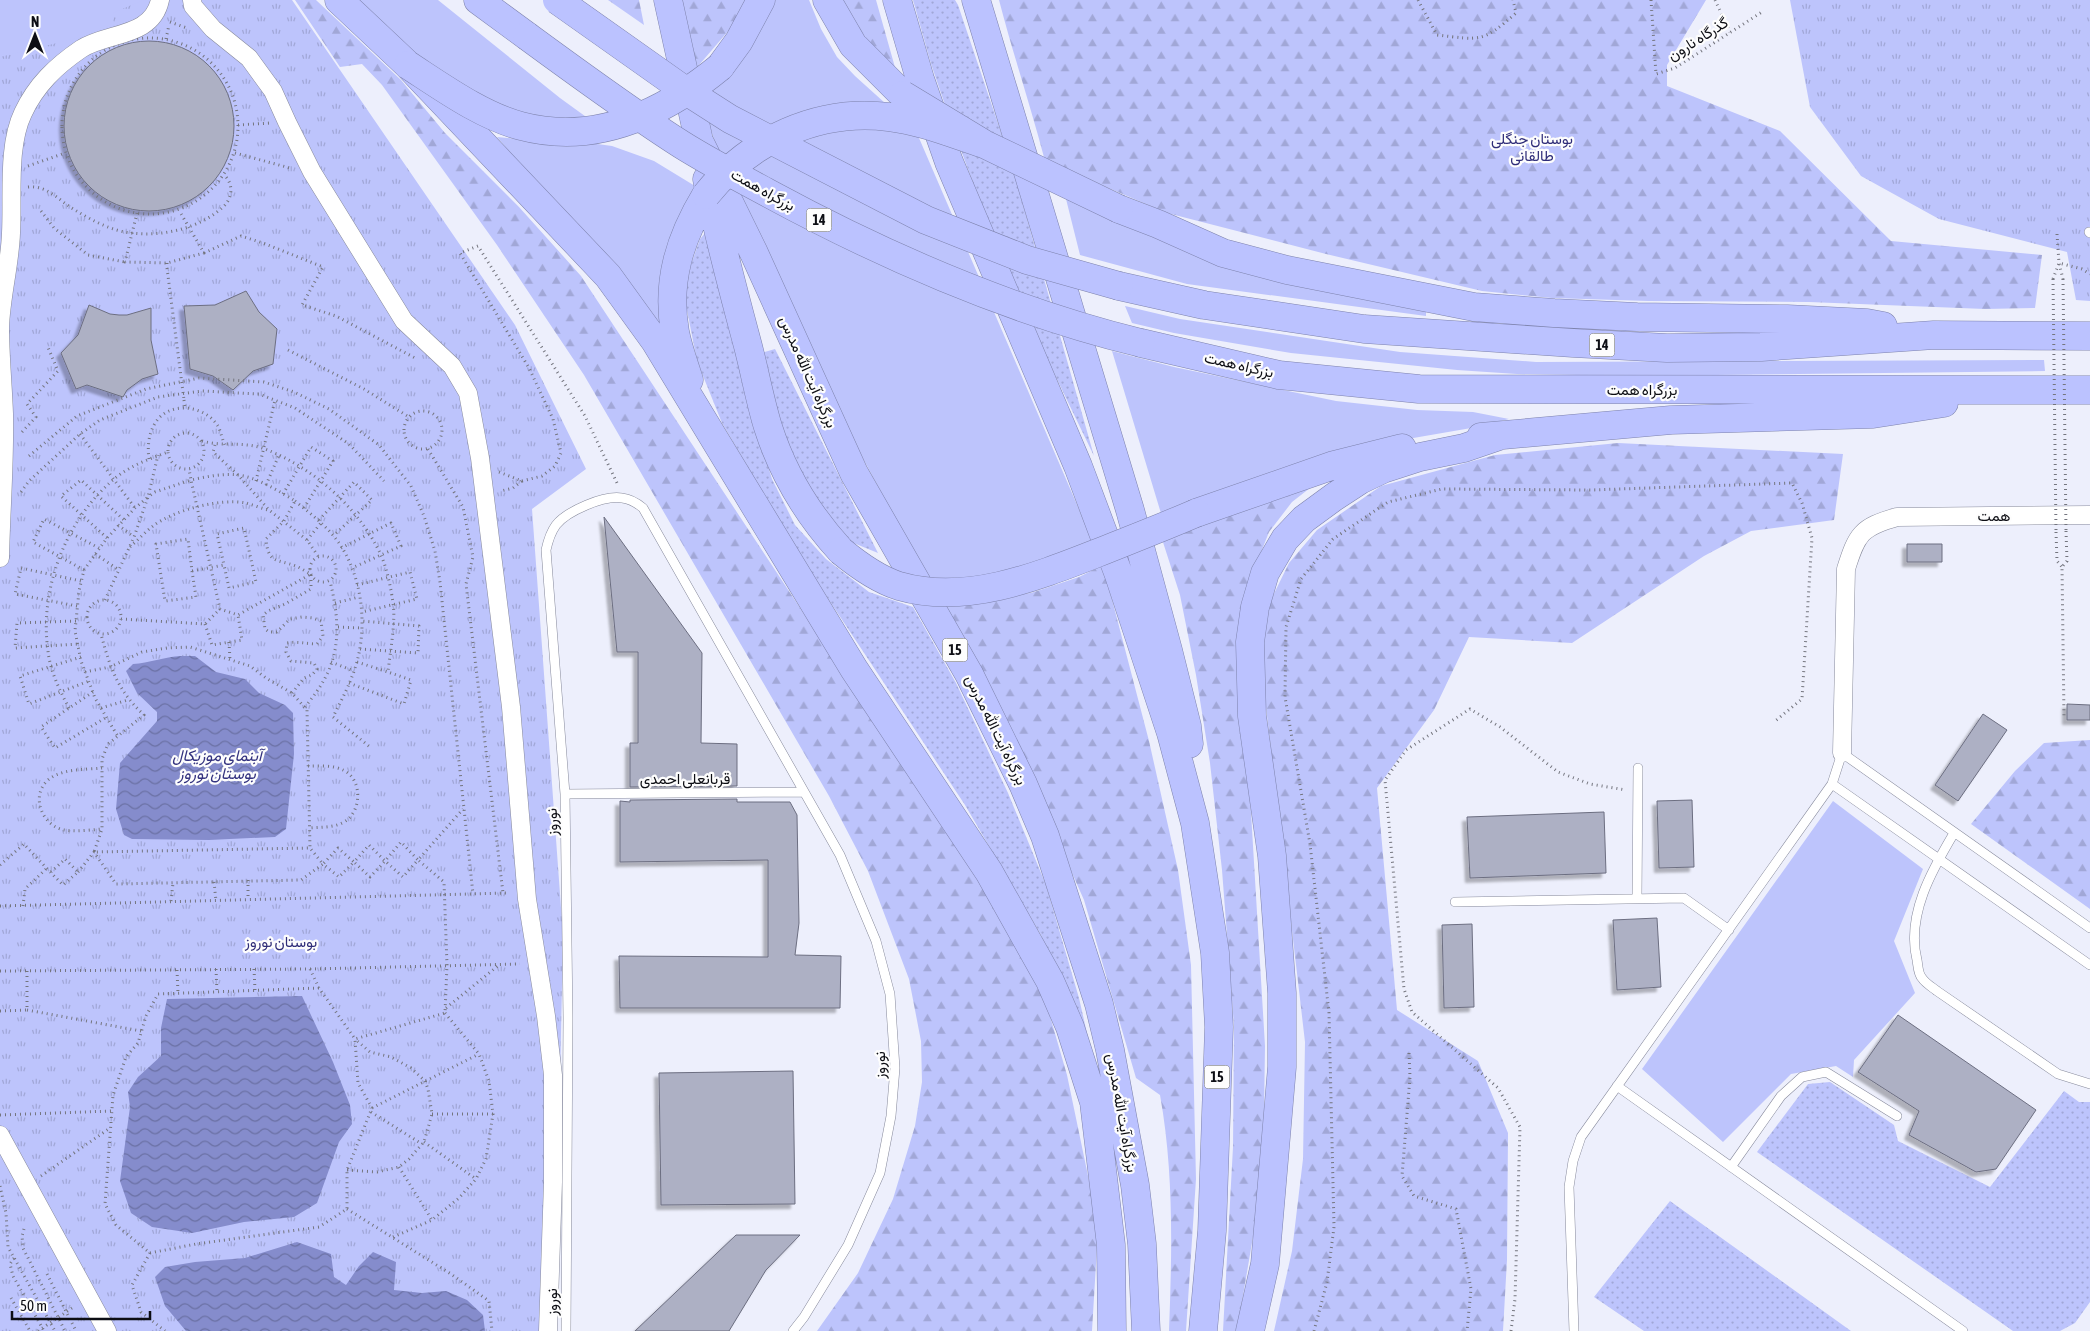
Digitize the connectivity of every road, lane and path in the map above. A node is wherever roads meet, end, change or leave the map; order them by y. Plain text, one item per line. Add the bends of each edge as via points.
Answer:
1 (160, 0) edge
2 (192, 0) edge
3 (339, 0) edge
4 (478, 0) edge
5 (557, 0) edge
6 (668, 0) edge
7 (761, 0) edge
8 (827, 0) edge
9 (897, 0) edge
10 (976, 0) edge
11 (1418, 0) edge
12 (1513, 0) edge
13 (1651, 0) edge
14 (1714, 0) edge
15 (1762, 12) dead end
16 (1730, 32) junction
17 (408, 65) junction
18 (287, 122) junction
19 (238, 125) junction
20 (699, 141) junction
21 (984, 144) junction
22 (65, 153) junction
23 (235, 153) junction
24 (312, 172) junction
25 (224, 175) junction
26 (12, 180) junction
27 (40, 211) dead end
28 (180, 212) junction
29 (136, 213) junction
30 (188, 227) junction
31 (131, 233) junction
32 (2057, 234) dead end
33 (204, 253) junction
34 (125, 262) junction
35 (167, 263) junction
36 (2059, 263) junction
37 (2090, 274) edge
38 (1934, 335) junction
39 (2090, 336) edge
40 (47, 345) dead end
41 (288, 350) dead end
42 (441, 354) junction
43 (2035, 390) junction
44 (2090, 390) edge
45 (275, 400) junction
46 (696, 407) junction
47 (185, 408) junction
48 (409, 418) junction
49 (80, 434) junction
50 (1500, 436) junction
51 (202, 441) junction
52 (215, 445) junction
53 (225, 445) junction
54 (264, 448) junction
55 (428, 449) junction
56 (168, 452) junction
57 (3, 453) junction
58 (279, 455) junction
59 (29, 456) dead end
60 (158, 456) junction
61 (149, 459) junction
62 (299, 467) junction
63 (189, 469) junction
64 (238, 475) junction
65 (114, 480) junction
66 (191, 480) junction
67 (256, 481) junction
68 (320, 481) junction
69 (384, 481) dead end
70 (522, 481) dead end
71 (266, 485) junction
72 (283, 494) junction
73 (98, 496) junction
74 (148, 497) junction
75 (339, 498) junction
76 (621, 498) junction
77 (294, 501) junction
78 (134, 508) junction
79 (197, 508) junction
80 (304, 508) junction
81 (268, 510) junction
82 (356, 514) junction
83 (2090, 515) edge
84 (82, 516) junction
85 (1, 518) edge
86 (124, 520) junction
87 (284, 521) junction
88 (320, 521) junction
89 (118, 526) junction
90 (71, 533) junction
91 (369, 534) junction
92 (332, 536) junction
93 (134, 537) junction
94 (107, 538) junction
95 (307, 540) junction
96 (99, 548) junction
97 (342, 548) junction
98 (128, 549) junction
99 (95, 554) junction
100 (318, 556) junction
101 (381, 556) junction
102 (61, 557) junction
103 (0, 558) edge
104 (224, 565) junction
105 (2062, 566) junction
106 (211, 568) junction
107 (352, 568) junction
108 (84, 570) junction
109 (119, 570) junction
110 (192, 571) junction
111 (311, 574) junction
112 (54, 575) junction
113 (387, 578) junction
114 (81, 580) junction
115 (330, 581) junction
116 (357, 585) junction
117 (359, 597) junction
118 (105, 600) junction
119 (48, 601) junction
120 (336, 603) junction
121 (393, 605) junction
122 (77, 606) junction
123 (220, 610) junction
124 (362, 612) junction
125 (238, 615) junction
126 (121, 619) junction
127 (76, 621) junction
128 (362, 621) junction
129 (46, 622) junction
130 (205, 624) junction
131 (392, 624) junction
132 (338, 627) junction
133 (362, 628) junction
134 (101, 634) junction
135 (229, 642) junction
136 (78, 644) junction
137 (48, 646) junction
138 (360, 649) junction
139 (390, 651) junction
140 (81, 657) junction
141 (230, 660) junction
142 (331, 662) junction
143 (357, 662) junction
144 (52, 666) junction
145 (110, 667) junction
146 (354, 671) junction
147 (85, 672) junction
148 (388, 672) junction
149 (89, 681) junction
150 (349, 683) junction
151 (60, 692) junction
152 (93, 692) junction
153 (292, 693) junction
154 (128, 700) junction
155 (305, 707) junction
156 (69, 708) junction
157 (101, 708) junction
158 (2067, 716) dead end
159 (106, 717) junction
160 (1774, 722) dead end
161 (117, 735) junction
162 (370, 747) dead end
163 (1842, 753) junction
164 (308, 766) junction
165 (102, 768) junction
166 (1638, 768) dead end
167 (1832, 784) junction
168 (804, 792) junction
169 (1638, 792) junction
170 (566, 794) junction
171 (463, 808) junction
172 (1195, 823) junction
173 (309, 828) junction
174 (102, 830) junction
175 (1954, 833) junction
176 (310, 848) junction
177 (94, 852) junction
178 (1938, 859) junction
179 (418, 860) junction
180 (385, 861) junction
181 (354, 862) junction
182 (323, 864) junction
183 (0, 865) edge
184 (47, 868) junction
185 (51, 872) junction
186 (78, 872) junction
187 (248, 880) junction
188 (214, 882) junction
189 (173, 883) junction
190 (527, 892) junction
191 (503, 893) junction
192 (473, 894) junction
193 (444, 895) junction
194 (1637, 898) junction
195 (248, 899) junction
196 (171, 901) junction
197 (216, 901) junction
198 (1455, 902) dead end
199 (0, 906) edge
200 (23, 906) junction
201 (2090, 928) edge
202 (1729, 930) junction
203 (500, 964) junction
204 (538, 964) junction
205 (447, 965) junction
206 (2090, 965) edge
207 (254, 969) junction
208 (310, 969) junction
209 (177, 970) junction
210 (216, 970) junction
211 (0, 971) edge
212 (27, 971) junction
213 (319, 988) junction
214 (255, 990) junction
215 (217, 992) junction
216 (178, 993) junction
217 (27, 1010) junction
218 (0, 1011) edge
219 (445, 1011) junction
220 (142, 1031) junction
221 (355, 1038) junction
222 (1409, 1053) dead end
223 (479, 1054) junction
224 (424, 1081) junction
225 (2090, 1084) edge
226 (1617, 1086) junction
227 (372, 1110) junction
228 (112, 1111) junction
229 (432, 1114) junction
230 (493, 1114) junction
231 (0, 1115) edge
232 (1897, 1116) dead end
233 (111, 1128) junction
234 (0, 1135) edge
235 (423, 1143) junction
236 (399, 1167) junction
237 (1731, 1167) junction
238 (347, 1170) junction
239 (476, 1178) junction
240 (28, 1185) junction
241 (0, 1186) edge
242 (347, 1209) junction
243 (432, 1220) junction
244 (24, 1229) dead end
245 (392, 1237) junction
246 (150, 1253) junction
247 (14, 1258) junction
248 (48, 1274) dead end
249 (11, 1298) dead end
250 (88, 1298) junction
251 (66, 1312) junction
252 (58, 1318) junction
253 (50, 1323) junction
254 (43, 1330) edge
255 (30, 1331) edge
256 (38, 1331) edge
257 (55, 1331) edge
258 (65, 1331) edge
259 (76, 1331) edge
260 (108, 1331) edge
261 (165, 1331) edge
262 (492, 1331) edge
263 (548, 1331) edge
264 (566, 1331) edge
265 (793, 1331) edge
266 (1112, 1331) edge
267 (1146, 1331) edge
268 (1203, 1331) edge
269 (1250, 1331) edge
270 (1314, 1331) edge
271 (1467, 1331) edge
272 (1510, 1331) edge
273 (1574, 1331) edge
274 (1963, 1331) edge

1 - 26 street via 150,21 134,31 82,48 38,86 22,115 14,146
2 - 18 street via 193,6 213,29 249,58 274,91
3 - 17 highway
4 - 43 highway, بزرگراه همت / 14, bridge via 675,140 811,217 923,270 1068,323 1142,343 1279,374 1419,389
5 - 38 highway, 14, bridge via 730,119 926,220 1027,260 1119,286 1204,306 1278,318 1364,330 1478,338 1676,348 1761,347
6 - 20 highway, بزرگراه آیت الله مدرس / 15
7 - 17 highway, bridge via 739,41 720,67 695,88 668,104 623,124 571,132 520,126 468,103
8 - 21 highway, bridge via 854,45 903,96
9 - 172 highway, 15 via 949,162 1078,466 1115,566 1179,761
10 - 172 highway via 1130,510 1168,650 1187,726
11 - 12 path via 1438,35 1478,39 1495,32 1516,13
13 - 16 path, گذرگاه نارون via 1656,74 1675,68
14 - 16 path
15 - 16 path, گذرگاه نارون
17 - 46 highway via 608,276 655,341
18 - 19 path
18 - 24 street
19 - 22 path via 232,92 217,68 194,49 166,39 137,38 109,47 85,64 68,89 61,117
19 - 23 path
20 - 50 highway, bridge via 719,240 768,427 794,489 841,551 862,568 898,585 941,591 984,588 1043,574 1292,478 1380,452 1462,437
20 - 267 highway, بزرگراه آیت الله مدرس / 15 via 854,473 969,674 1045,836 1099,1004 1110,1050 1142,1244
21 - 38 highway, bridge via 1119,209 1223,253 1287,270 1474,307 1637,317 1867,323
21 - 46 highway, bridge via 917,122 890,117 831,118 786,132 750,153 721,178 706,195 682,241 675,271 675,331
22 - 26 path
22 - 29 path via 74,173 93,195 119,210
23 - 24 path
23 - 25 path
24 - 42 street via 404,321
25 - 28 path via 203,198
25 - 30 path via 229,179 231,194 226,204
26 - 31 path via 48,190 99,224
26 - 57 street via 11,235 0,325
27 - 34 path via 54,228 88,255
28 - 29 path
28 - 30 path
29 - 31 path
30 - 31 path
30 - 33 path
31 - 34 path
32 - 36 path
33 - 35 path
33 - 42 path via 241,236 323,267 302,305 336,316 428,365
34 - 35 path
35 - 47 path, bridge
36 - 37 path
36 - 105 path, bridge via 2063,279 2067,561
36 - 105 path, bridge via 2053,279 2056,531 2057,561
38 - 39 highway, 14
40 - 57 path via 58,371 27,404 36,417
41 - 48 path
42 - 190 street via 468,393 480,458 511,707
43 - 44 highway, بزرگراه همت / 14
43 - 50 highway via 1873,414 1671,420
45 - 49 path via 259,394 202,391 158,397 100,420
45 - 54 path
45 - 69 path via 294,408 349,444
46 - 266 highway via 854,669 989,872 1050,981 1070,1027 1094,1102 1112,1245
47 - 53 path via 199,411 212,420
47 - 61 path via 169,411 153,426 149,437
48 - 55 path via 404,428 406,440 415,448
48 - 55 path via 420,412 438,418 441,436
49 - 65 path
49 - 85 path via 29,481
50 - 269 highway via 1383,469 1334,497 1304,519 1285,539 1265,573 1255,607 1250,642 1252,716 1272,856 1282,993 1282,1066 1265,1264
51 - 52 path
51 - 56 path via 192,434 180,434 171,441
51 - 63 path via 203,459
52 - 53 path
52 - 64 path via 213,452
53 - 54 path via 245,444
54 - 58 path
54 - 67 path
55 - 191 path via 462,507 473,557 466,584
56 - 60 path
56 - 63 path via 172,463
57 - 85 street
58 - 62 path
58 - 71 path
59 - 171 path via 77,416 146,390 199,378 264,382 294,392 329,409 379,444 411,486 435,551
60 - 61 path
60 - 74 path
61 - 65 path via 134,465
62 - 68 path
62 - 68 path via 311,447 333,461
62 - 72 path
63 - 66 path
64 - 66 path
64 - 67 path
64 - 81 path
65 - 73 path
65 - 78 path
66 - 74 path
66 - 79 path
67 - 71 path
68 - 75 path
68 - 80 path
70 - 76 path via 542,476 554,466 561,453 553,419 529,368 460,253 478,246 584,416 616,479
71 - 72 path
72 - 77 path
73 - 84 path
73 - 84 path via 81,480 61,496
73 - 86 path
74 - 78 path
74 - 93 path
75 - 82 path
75 - 82 path via 354,482 372,500
75 - 88 path
76 - 168 lane, نوروز via 636,502 643,508
76 - 170 lane, نوروز via 602,500 566,516 552,531 546,550
77 - 80 path
77 - 87 path
78 - 86 path
79 - 81 path via 218,503 244,503
79 - 98 path via 155,524
79 - 106 path
80 - 88 path
81 - 87 path
82 - 91 path
82 - 92 path
83 - 163 street, همت via 1897,517 1875,523 1855,540 1846,569
84 - 90 path
84 - 94 path
85 - 103 street
86 - 89 path
87 - 95 path
87 - 111 path via 266,540 270,557
88 - 92 path
88 - 95 path
89 - 93 path
89 - 94 path
90 - 96 path
90 - 102 path
90 - 102 path via 44,519 33,542
91 - 97 path
91 - 101 path
91 - 101 path via 391,523 401,546
92 - 97 path
93 - 98 path
94 - 96 path
95 - 100 path
96 - 99 path
97 - 107 path
98 - 109 path
99 - 108 path
99 - 109 path
100 - 111 path via 312,562
100 - 115 path via 327,556 334,561 336,574
101 - 107 path
101 - 113 path
102 - 108 path
102 - 112 path
104 - 104 path via 217,534 244,528 256,582 229,588
104 - 106 path
105 - 158 path via 2064,716
106 - 110 path
106 - 123 path
107 - 116 path
108 - 114 path
109 - 118 path
110 - 110 path via 188,540 156,544 165,601 196,597
111 - 115 path via 317,581
111 - 125 path
111 - 153 path via 311,589 263,615 265,629 269,632 278,632 290,619 321,621 323,636 317,644 287,643 286,652 291,661 314,663 317,669 304,678
112 - 114 path
112 - 119 path
112 - 119 path via 21,568 15,594
113 - 116 path
113 - 121 path
113 - 121 path via 410,572 417,599
114 - 122 path
115 - 120 path
116 - 117 path
117 - 120 path
117 - 124 path
118 - 126 path via 116,604
118 - 134 path via 99,600 90,607 86,618 91,629
119 - 122 path
119 - 129 path
120 - 132 path
121 - 124 path
121 - 131 path
122 - 127 path
123 - 125 path
123 - 130 path
124 - 128 path
125 - 135 path via 242,640
126 - 130 path
126 - 134 path via 112,633
127 - 129 path
127 - 136 path
128 - 131 path
128 - 133 path
129 - 137 path
129 - 137 path via 17,623 15,648
130 - 135 path via 212,645
131 - 139 path
131 - 139 path via 419,626 418,653
132 - 133 path
132 - 142 path
133 - 138 path
134 - 145 path
135 - 141 path
136 - 137 path
136 - 140 path
137 - 144 path
138 - 139 path
138 - 143 path
139 - 148 path
140 - 144 path
140 - 147 path
141 - 145 path via 190,647 167,648 142,652
141 - 153 path via 250,666
142 - 146 path
142 - 155 path via 325,678
143 - 146 path
143 - 148 path
144 - 151 path
144 - 151 path via 20,676 29,704
145 - 147 path
145 - 154 path
146 - 150 path
147 - 149 path
148 - 150 path via 411,680 404,704
149 - 151 path
149 - 152 path
150 - 162 path via 333,717
151 - 156 path
152 - 156 path
152 - 157 path
153 - 155 path
154 - 157 path
154 - 161 path via 144,715
155 - 164 path via 308,710
156 - 159 path via 41,727 55,748
157 - 159 path
159 - 161 path
160 - 270 path via 1802,699 1812,538 1802,503 1792,483 1591,490 1442,489 1388,502 1333,539 1301,579 1286,627 1285,697 1310,844 1329,1013 1334,1227 1327,1282
161 - 165 path via 108,744
163 - 167 lane
163 - 175 lane
164 - 173 path
164 - 173 path via 345,770 359,792 355,810 346,821 333,827
165 - 174 path
165 - 174 path via 59,774 46,782 40,795 41,813 50,824 64,830
166 - 169 lane
167 - 178 lane
167 - 202 lane
168 - 170 lane, قربانعلی احمدی
168 - 265 lane, نوروز via 840,855 876,942 890,994 895,1068 891,1116 880,1173 848,1245
169 - 194 lane
169 - 272 path via 1590,784 1558,772 1500,727 1470,709 1406,750 1385,780 1404,989 1412,1012 1498,1088 1520,1127 1515,1299
170 - 264 lane, نوروز
171 - 179 path
171 - 192 path
172 - 268 highway, 15 via 1215,953 1219,1027 1212,1231
173 - 176 path
174 - 177 path
175 - 178 lane
175 - 201 lane
176 - 177 path
176 - 182 path
177 - 186 path
177 - 189 path via 116,884
178 - 206 lane
178 - 225 lane via 1914,926 1921,978 2058,1074
179 - 180 path via 403,877
179 - 180 path via 401,842
179 - 193 path via 444,882
180 - 181 path via 370,877
180 - 181 path via 369,845
181 - 182 path via 339,877
181 - 182 path via 338,848
182 - 187 path via 301,880
183 - 184 path via 24,844
184 - 185 path
184 - 200 path via 25,889
185 - 186 path via 65,859
185 - 186 path via 63,886
187 - 188 path
187 - 195 path
188 - 189 path
188 - 197 path
189 - 196 path
190 - 191 path
190 - 204 street
191 - 192 path
192 - 193 path
193 - 195 path
193 - 205 path
194 - 198 lane
194 - 202 lane via 1684,898
195 - 197 path
196 - 197 path
196 - 200 path
199 - 200 path
202 - 226 lane
203 - 204 path
203 - 205 path
203 - 219 path
204 - 263 street via 553,1075
205 - 208 path
205 - 219 path
207 - 208 path
207 - 210 path
207 - 214 path
208 - 213 path
209 - 210 path
209 - 212 path
209 - 216 path
210 - 215 path
211 - 212 path
212 - 217 path
213 - 214 path
213 - 221 path
214 - 215 path
215 - 216 path
216 - 220 path via 158,994
217 - 218 path
217 - 220 path
219 - 221 path
219 - 223 path
220 - 228 path via 138,1043 126,1057 113,1095
221 - 224 path via 370,1052 391,1057 411,1068
221 - 227 path via 358,1083
222 - 271 path via 1402,1176 1414,1196 1456,1209 1471,1289
223 - 224 path
223 - 230 path via 489,1081
224 - 227 path
224 - 229 path
226 - 237 lane
226 - 273 lane via 1581,1138 1573,1162 1569,1187
227 - 235 path
227 - 238 path
228 - 231 path
228 - 233 path
229 - 230 path
229 - 235 path
230 - 239 path via 486,1159
232 - 237 lane via 1826,1072 1802,1077 1780,1096
233 - 240 path
233 - 246 path via 105,1204 116,1225
234 - 240 street
235 - 236 path
235 - 239 path
236 - 238 path via 377,1172
236 - 243 path
237 - 274 lane
238 - 242 path
239 - 243 path via 459,1198
240 - 250 street
241 - 247 path via 8,1247
242 - 245 path
242 - 246 path via 319,1227
243 - 245 path
244 - 252 path via 23,1248
245 - 262 path via 489,1301
246 - 261 path via 132,1285 141,1312
247 - 253 path
247 - 254 path via 10,1264 13,1276
248 - 251 path
249 - 255 path
250 - 251 path
250 - 260 street
251 - 252 path
251 - 259 path
252 - 253 path
252 - 258 path
253 - 254 path
253 - 257 path
254 - 256 path

